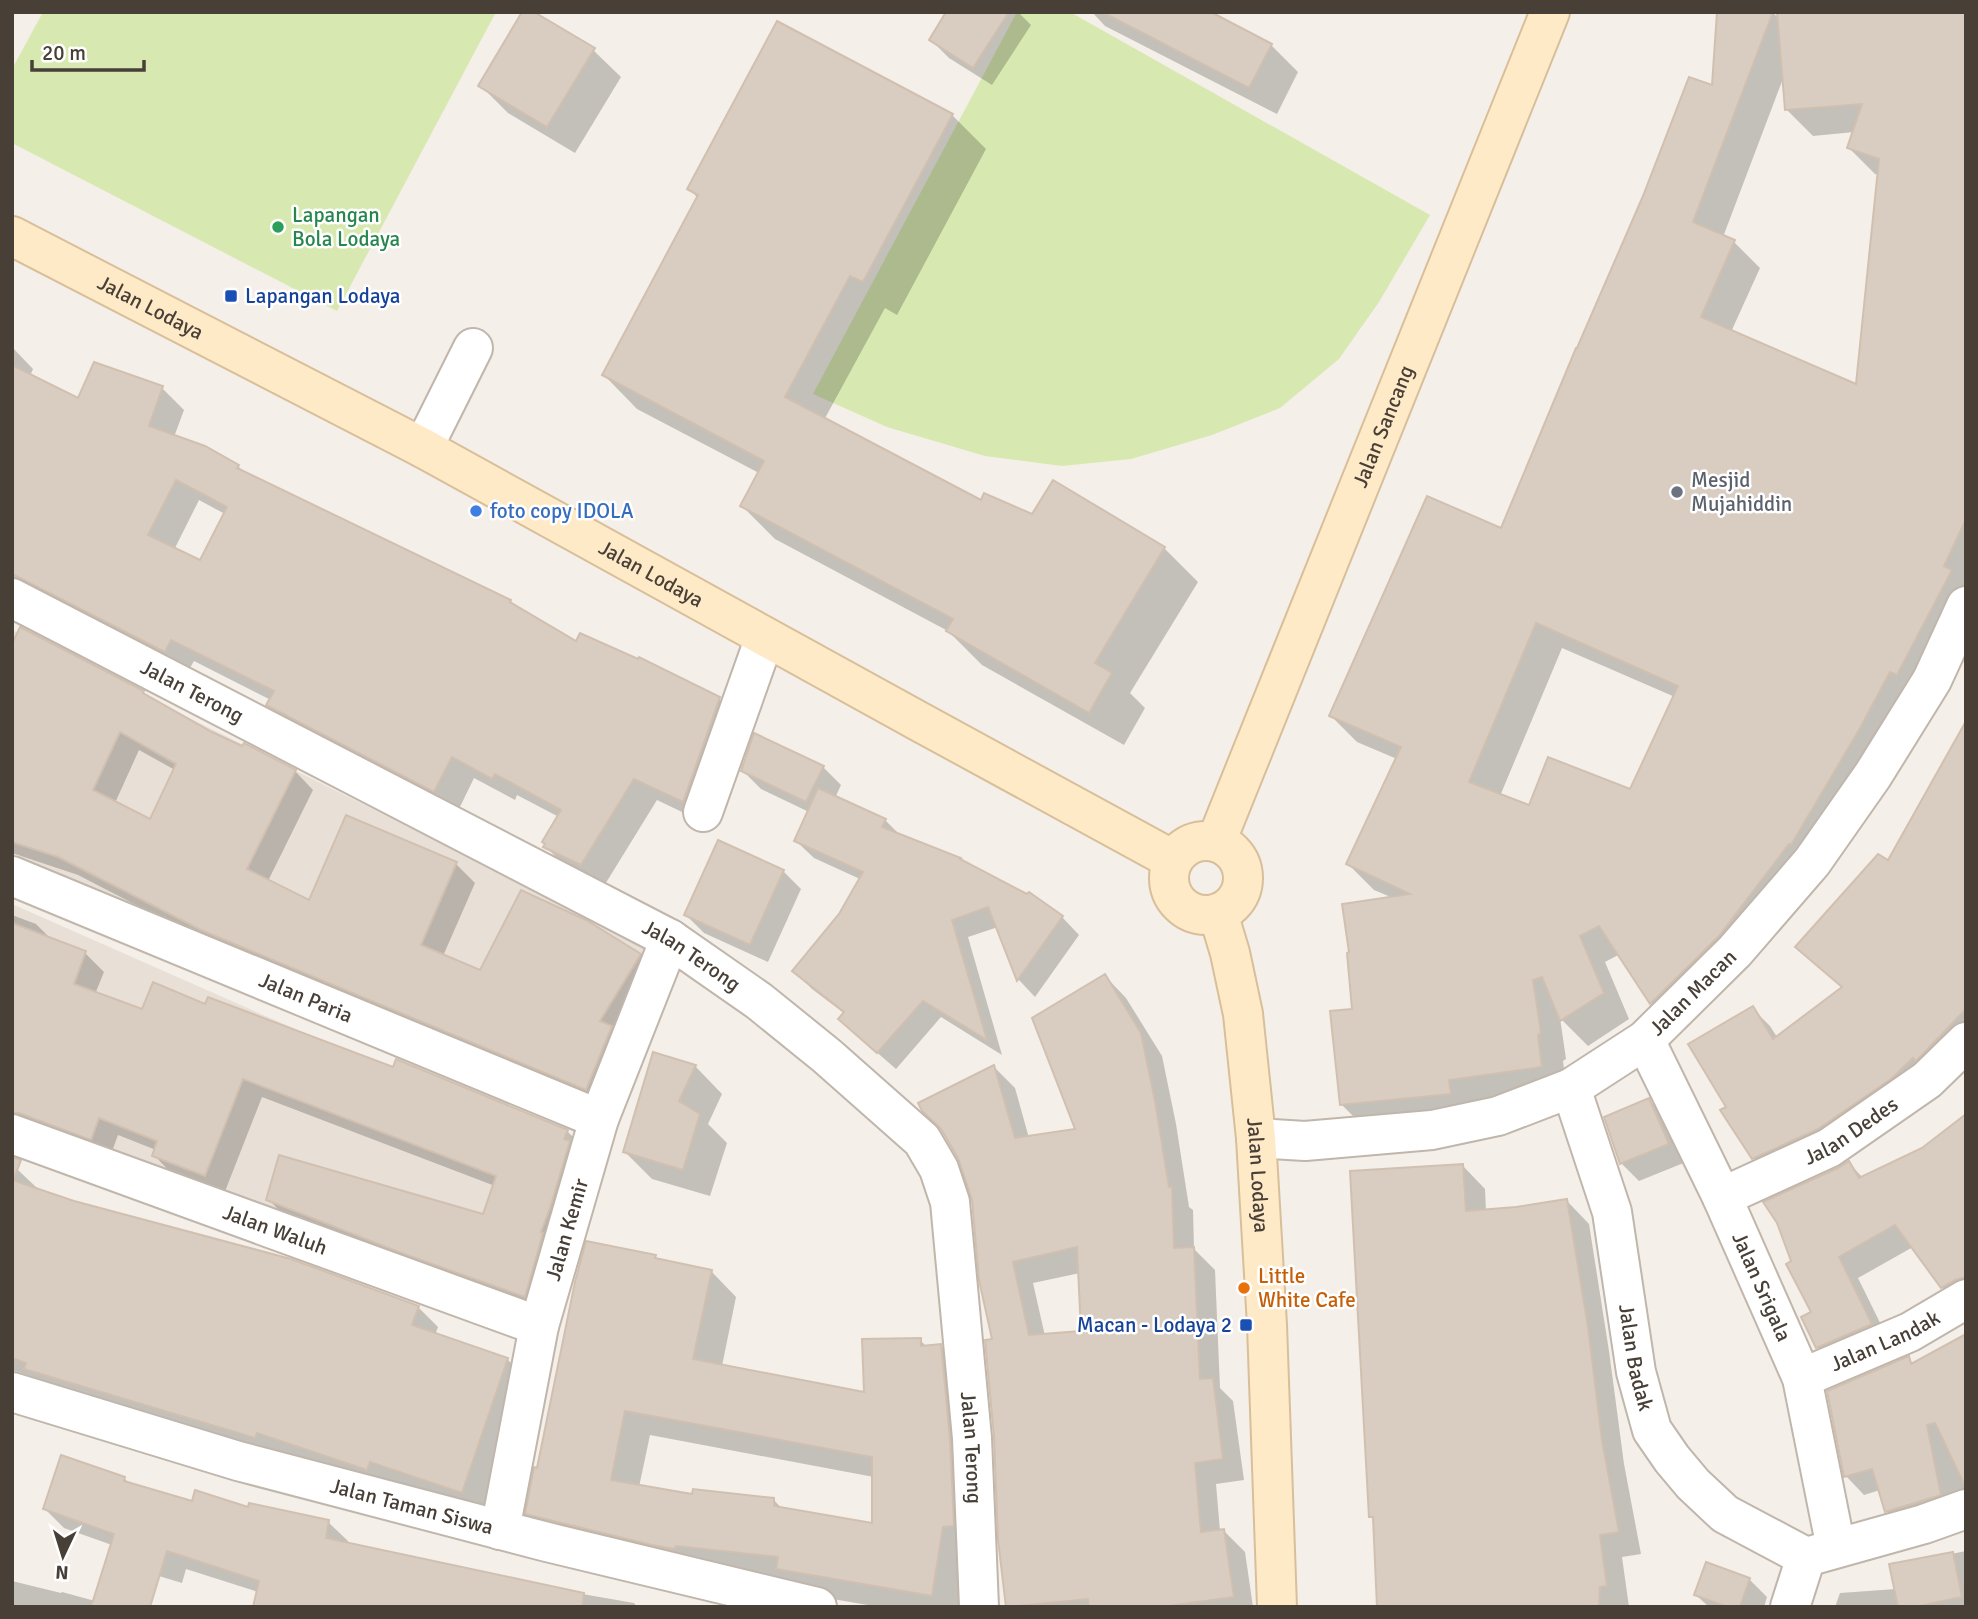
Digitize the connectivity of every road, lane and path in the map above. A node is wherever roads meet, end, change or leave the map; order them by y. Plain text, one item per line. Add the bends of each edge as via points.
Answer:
1 (1550, 12) edge
2 (12, 236) edge
3 (472, 348) dead end
4 (423, 448) junction
5 (12, 598) edge
6 (1966, 606) edge
7 (765, 637) junction
8 (703, 812) dead end
9 (1216, 842) junction
10 (1173, 860) junction
11 (12, 876) edge
12 (1218, 913) junction
13 (670, 939) junction
14 (1645, 1040) junction
15 (1966, 1042) edge
16 (1571, 1088) junction
17 (599, 1119) junction
18 (12, 1134) edge
19 (1256, 1138) junction
20 (1722, 1197) junction
21 (1966, 1299) edge
22 (540, 1326) junction
23 (1802, 1378) junction
24 (12, 1392) edge
25 (1966, 1509) edge
26 (500, 1530) junction
27 (1807, 1576) edge
28 (817, 1607) edge
29 (979, 1607) edge
30 (1277, 1607) edge

1 - 9 street, Jalan Sancang
2 - 4 street, Jalan Lodaya
3 - 4 street
4 - 7 street, Jalan Lodaya
5 - 13 street, Jalan Terong
6 - 14 street, Jalan Macan via 1932,680 1812,862 1735,951
7 - 8 street
7 - 10 street, Jalan Lodaya
9 - 10 street via 1187,845
9 - 12 street via 1234,853 1244,876 1237,899
10 - 12 street via 1168,877 1175,900 1195,914
11 - 17 street, Jalan Paria
12 - 19 street, Jalan Lodaya via 1243,1014
13 - 17 street, Jalan Kemir
13 - 29 street, Jalan Terong via 827,1056 922,1140 939,1169 950,1202 964,1344
14 - 16 street, Jalan Macan
14 - 20 street, Jalan Srigala
15 - 20 street, Jalan Dedes via 1927,1080 1829,1148
16 - 19 street, Jalan Macan via 1498,1116 1432,1130 1305,1141
16 - 27 street, Jalan Badak via 1612,1212 1636,1373 1652,1430 1693,1484
17 - 22 street, Jalan Kemir
18 - 22 street, Jalan Waluh
19 - 30 street, Jalan Lodaya
20 - 23 street, Jalan Srigala
21 - 23 street, Jalan Landak via 1910,1332
22 - 26 street, Jalan Kemir
23 - 27 street, Jalan Srigala
24 - 26 street, Jalan Taman Siswa via 237,1461
25 - 27 street
26 - 28 street, Jalan Taman Siswa

